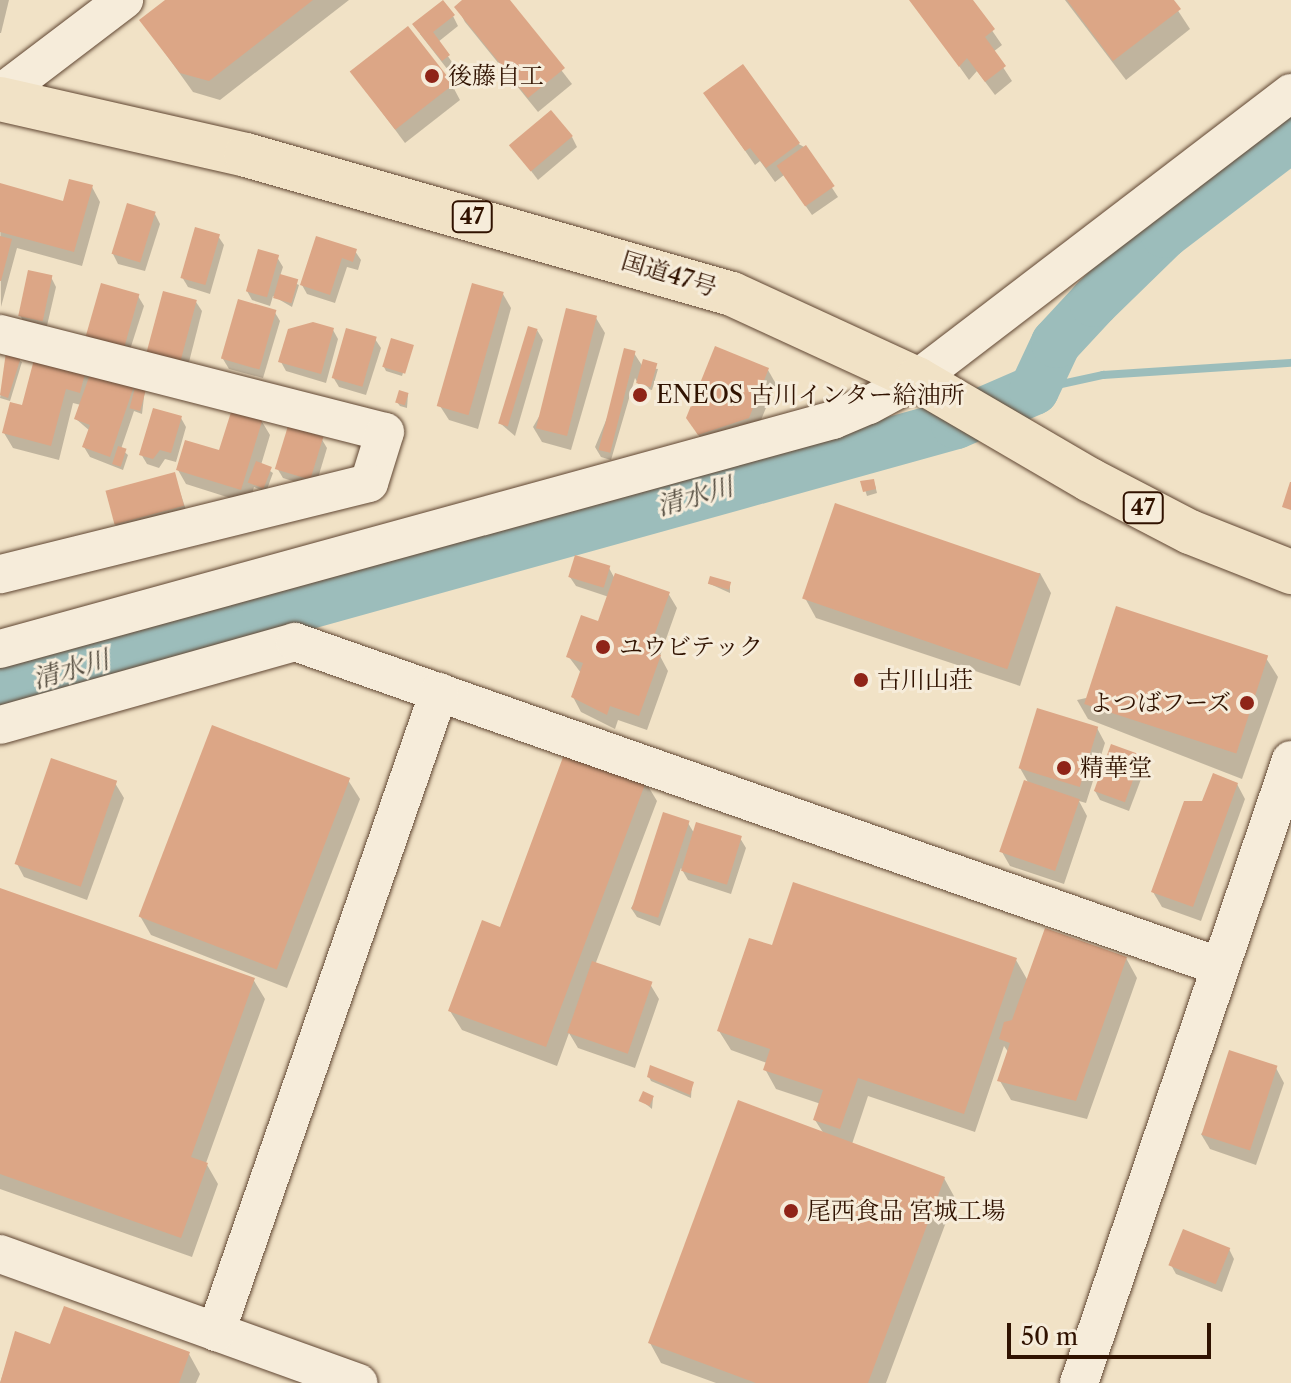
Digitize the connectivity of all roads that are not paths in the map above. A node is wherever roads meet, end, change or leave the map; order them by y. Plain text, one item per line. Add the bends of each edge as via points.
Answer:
1 (124, 0) edge
2 (1291, 93) edge
3 (0, 96) edge
4 (0, 334) edge
5 (922, 382) junction
6 (1291, 572) edge
7 (0, 574) edge
8 (0, 649) edge
9 (439, 692) junction
10 (0, 725) edge
11 (1291, 760) edge
12 (1221, 967) junction
13 (0, 1254) edge
14 (216, 1332) junction
15 (358, 1383) edge
16 (1079, 1383) edge

1 - 3 street
2 - 5 street
3 - 5 highway, 国道47号 / 47 via 246,155 584,247 732,294
4 - 7 street via 385,432 369,483
5 - 6 highway, 国道47号 / 47 via 1190,532
5 - 8 street via 833,420
9 - 10 street via 295,642
9 - 12 street
9 - 14 street
11 - 12 street
12 - 16 street
13 - 14 street
14 - 15 street

